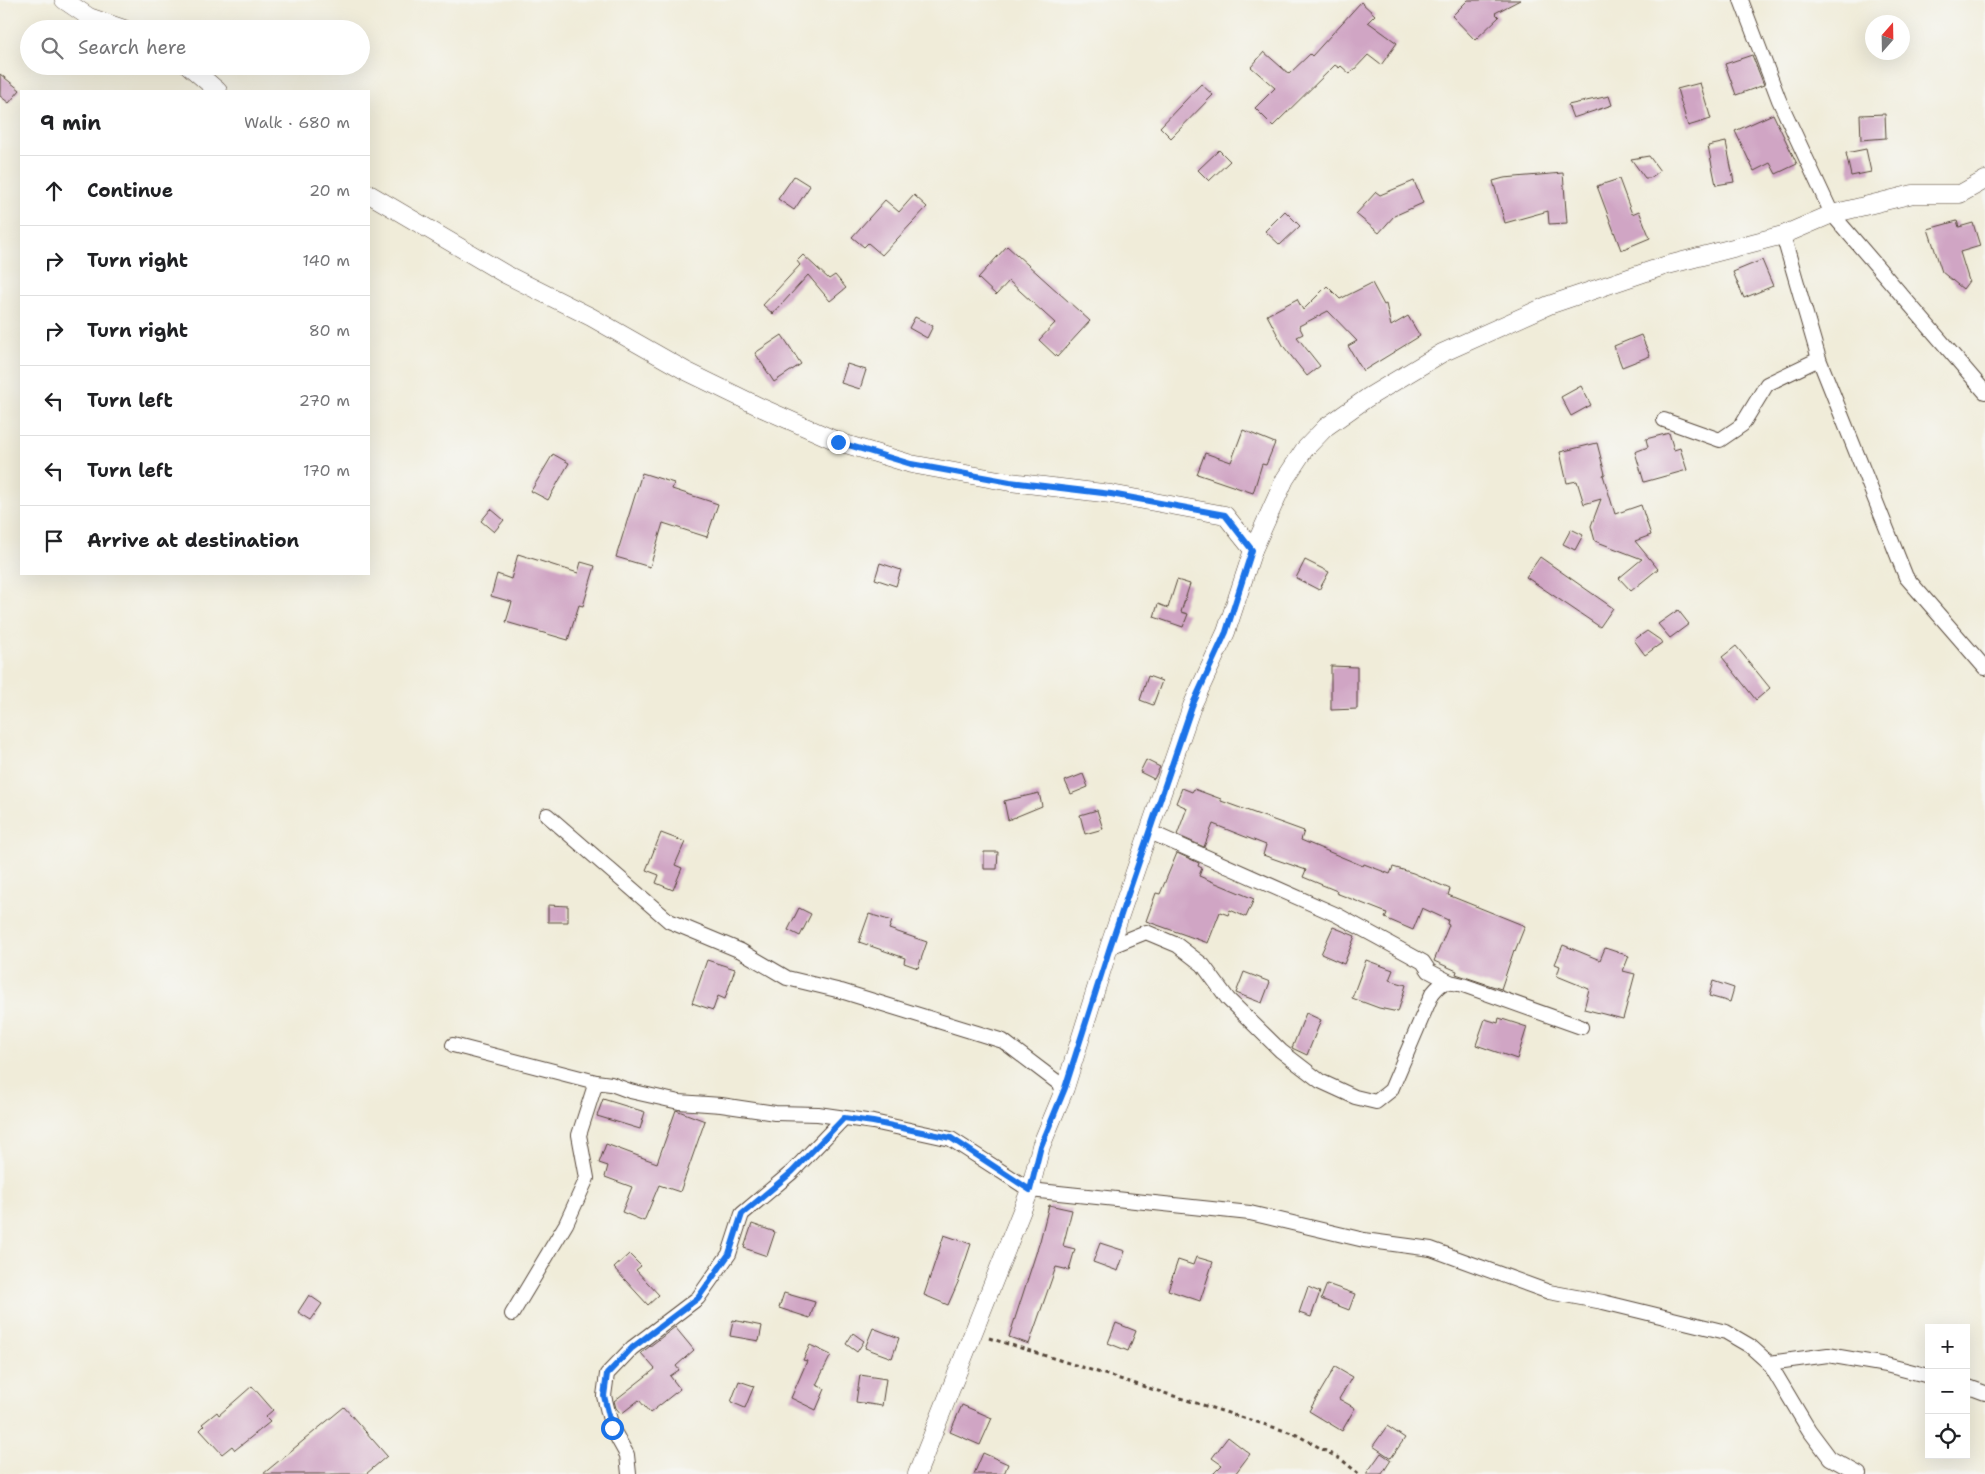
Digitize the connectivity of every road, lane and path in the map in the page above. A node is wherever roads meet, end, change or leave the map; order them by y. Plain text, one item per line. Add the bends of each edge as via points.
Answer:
1 (64, 0) edge
2 (1741, 0) edge
3 (98, 20) edge
4 (199, 75) edge
5 (217, 90) edge
6 (1985, 180) edge
7 (370, 195) edge
8 (1832, 214) junction
9 (1783, 235) junction
10 (1819, 359) junction
11 (1985, 392) edge
12 (1664, 420) dead end
13 (1252, 550) junction
14 (1985, 668) edge
15 (547, 816) dead end
16 (1150, 832) junction
17 (1110, 947) junction
18 (1450, 982) junction
19 (1581, 1027) dead end
20 (453, 1045) dead end
21 (596, 1082) junction
22 (1065, 1088) junction
23 (844, 1118) junction
24 (1030, 1190) junction
25 (512, 1314) dead end
26 (974, 1333) junction
27 (1769, 1363) junction
28 (1925, 1375) edge
29 (1970, 1387) edge
30 (1985, 1393) edge
31 (629, 1474) edge
32 (917, 1474) edge
33 (1360, 1474) edge
34 (1859, 1474) edge

1 - 3 street
2 - 8 street via 1778,100
4 - 5 street
6 - 8 street via 1960,194 1913,194
7 - 13 street via 505,274 591,317 686,371 838,442 911,464 1225,515
8 - 9 street
8 - 11 street
9 - 10 street
9 - 13 street via 1664,266 1550,304 1425,363 1326,427 1304,450 1284,479
10 - 12 street via 1767,384 1742,425 1720,440
10 - 14 street via 1906,577
13 - 16 street via 1226,632 1192,706
15 - 22 street via 669,921 741,951 787,978 1003,1041
16 - 17 street
16 - 18 street via 1338,915 1423,962 1429,971
17 - 18 street via 1146,932 1177,945 1203,964 1228,998 1281,1050 1320,1081 1355,1097 1376,1102 1391,1090 1432,994 1440,984
17 - 22 street
18 - 19 street
20 - 21 street
21 - 23 street via 680,1102
21 - 25 street via 579,1135 587,1178 566,1224
22 - 24 street via 1041,1146
23 - 24 street via 951,1138
23 - 31 street via 792,1172 742,1214 729,1254 698,1298 632,1348 607,1374 604,1396 612,1428 627,1455
24 - 26 street
24 - 27 street via 1250,1213 1364,1240 1431,1249 1549,1292 1726,1332 1750,1346
26 - 32 street
26 - 33 path via 1295,1434
27 - 28 street via 1828,1355
27 - 34 street via 1830,1458
29 - 30 street

